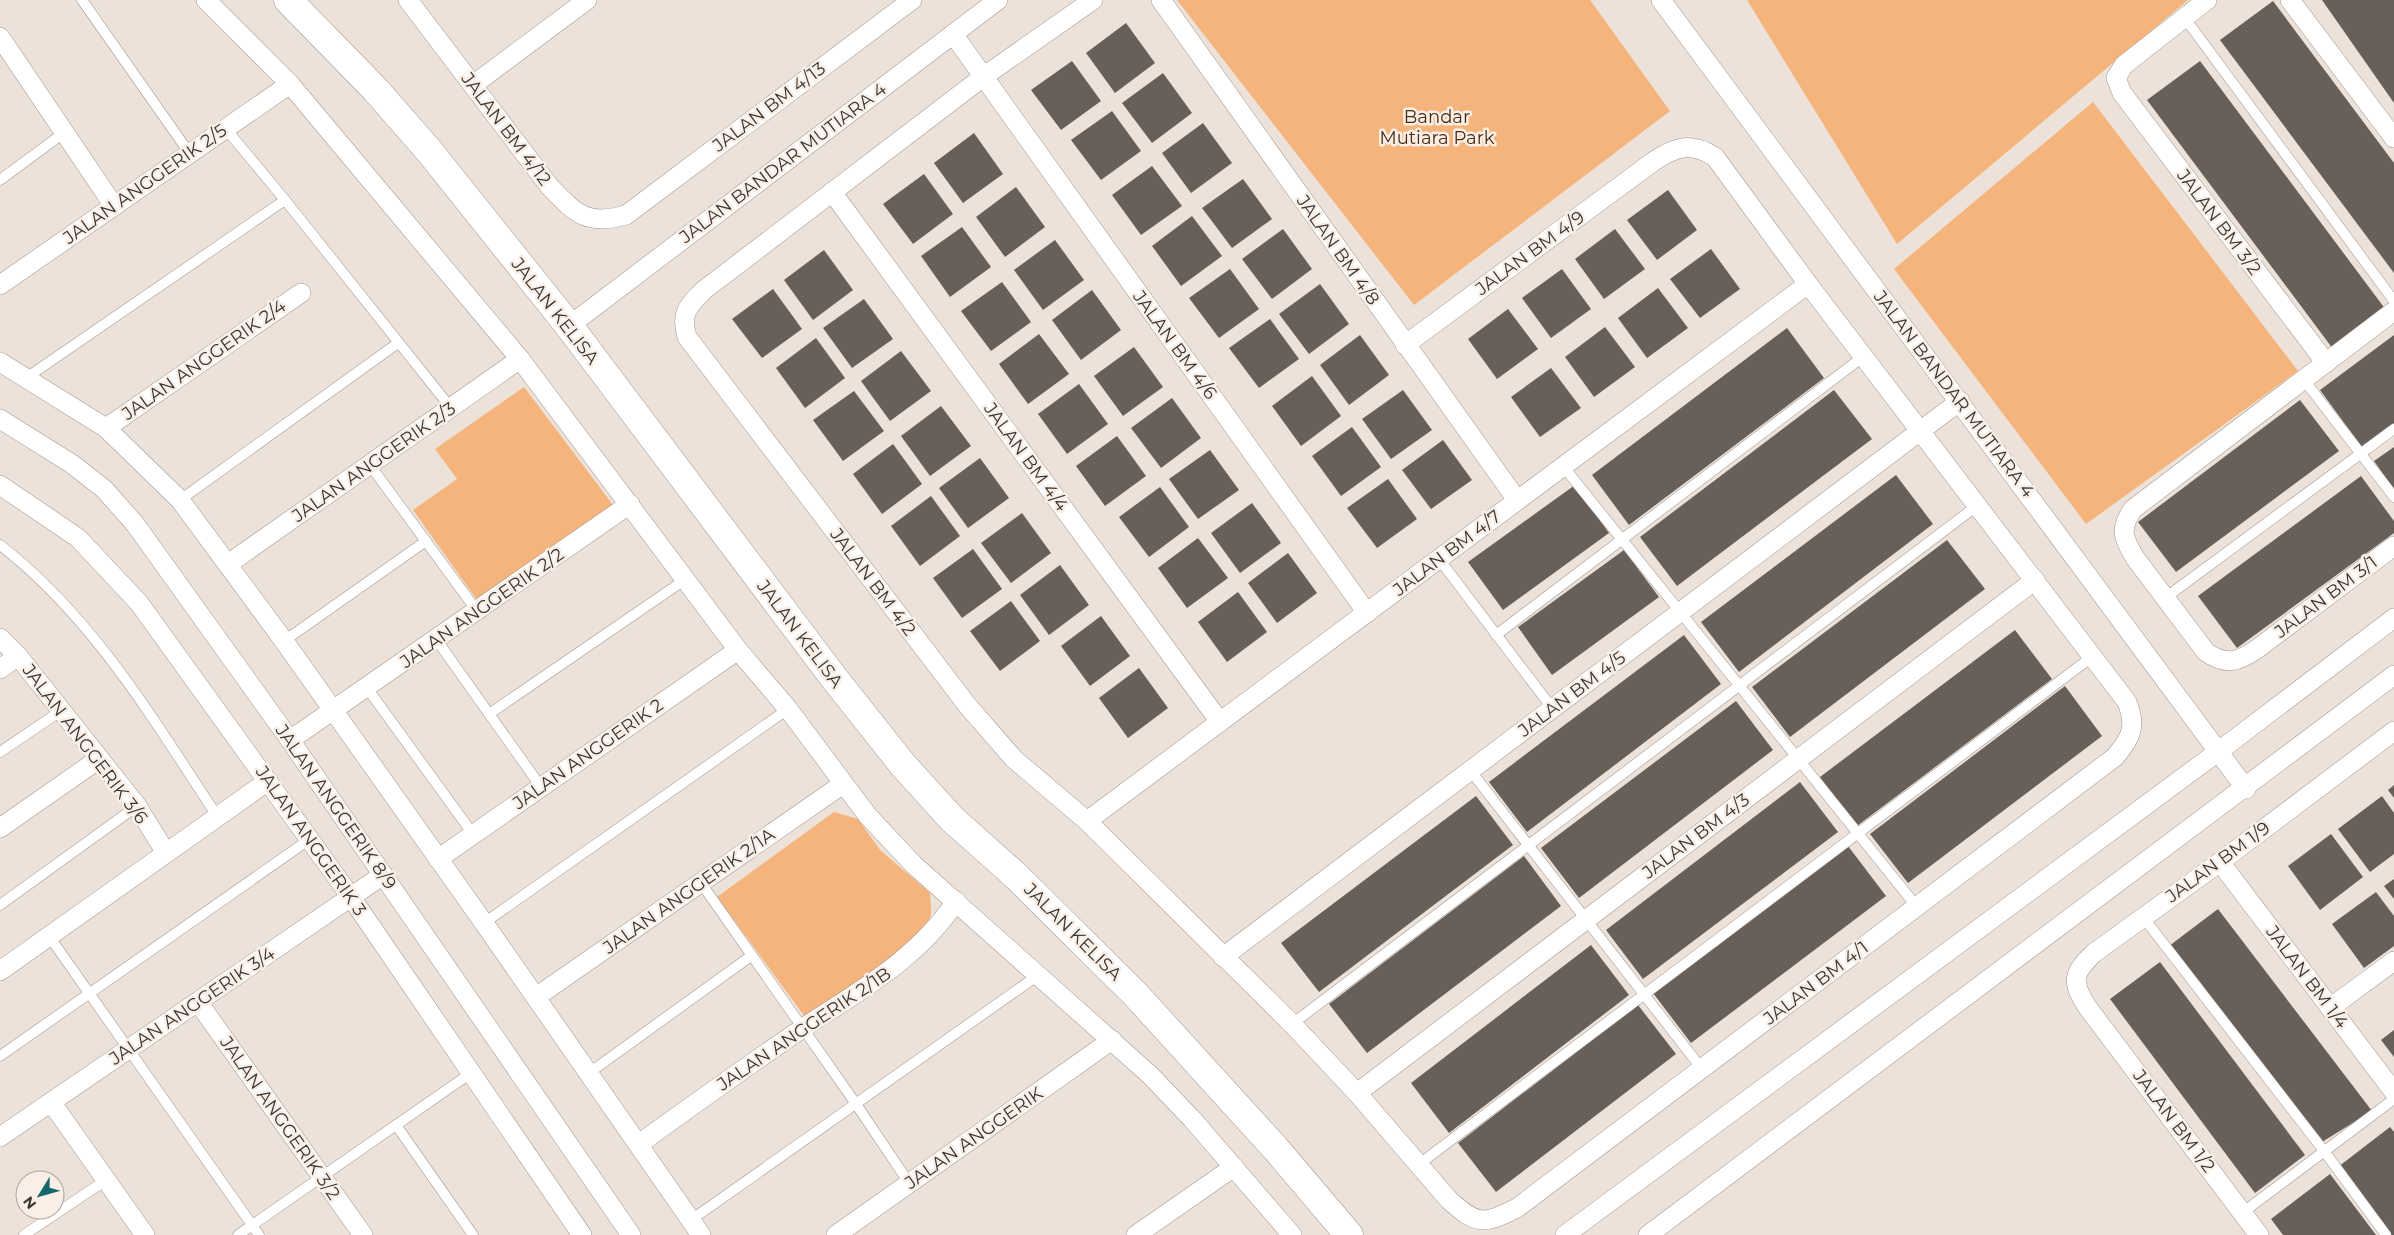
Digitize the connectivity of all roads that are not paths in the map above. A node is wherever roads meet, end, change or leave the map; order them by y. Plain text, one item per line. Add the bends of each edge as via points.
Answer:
1 (82, 0) edge
2 (206, 0) edge
3 (288, 0) edge
4 (408, 0) edge
5 (587, 0) edge
6 (912, 0) edge
7 (998, 0) edge
8 (1093, 0) edge
9 (1160, 0) edge
10 (1661, 0) edge
11 (2208, 0) edge
12 (2290, 0) edge
13 (2184, 17) junction
14 (952, 34) junction
15 (0, 37) edge
16 (983, 77) junction
17 (290, 84) junction
18 (473, 85) junction
19 (226, 129) junction
20 (65, 132) junction
21 (2394, 138) edge
22 (190, 154) junction
23 (0, 180) edge
24 (832, 192) junction
25 (285, 200) junction
26 (114, 206) junction
27 (626, 215) joint
28 (1808, 284) junction
29 (0, 285) edge
30 (301, 293) dead end
31 (2394, 301) edge
32 (2394, 311) edge
33 (569, 326) junction
34 (398, 343) junction
35 (1405, 344) junction
36 (1864, 356) junction
37 (520, 359) junction
38 (0, 362) edge
39 (2326, 363) junction
40 (26, 378) junction
41 (2304, 380) junction
42 (1960, 401) junction
43 (451, 408) junction
44 (0, 419) edge
45 (106, 428) junction
46 (2394, 429) edge
47 (1921, 430) junction
48 (2361, 454) junction
49 (370, 465) junction
50 (1563, 466) junction
51 (0, 486) edge
52 (2394, 497) edge
53 (180, 500) junction
54 (1518, 500) junction
55 (630, 504) junction
56 (1978, 505) junction
57 (1622, 539) junction
58 (426, 542) junction
59 (0, 545) edge
60 (2394, 546) edge
61 (1439, 559) junction
62 (228, 564) junction
63 (686, 579) junction
64 (2035, 580) junction
65 (2165, 598) junction
66 (477, 612) junction
67 (1680, 612) junction
68 (1367, 613) junction
69 (2394, 618) edge
70 (1496, 634) junction
71 (0, 638) edge
72 (436, 639) junction
73 (284, 641) junction
74 (738, 650) junction
75 (18, 656) junction
76 (2093, 656) junction
77 (0, 668) edge
78 (2394, 675) edge
79 (1740, 687) junction
80 (367, 688) junction
81 (1552, 708) junction
82 (788, 709) junction
83 (62, 710) junction
84 (333, 711) junction
85 (489, 714) junction
86 (1220, 722) junction
87 (2394, 731) edge
88 (290, 740) junction
89 (2219, 751) junction
90 (0, 752) edge
91 (98, 759) junction
92 (1798, 759) junction
93 (1470, 770) junction
94 (268, 781) junction
95 (843, 784) junction
96 (541, 787) junction
97 (2246, 789) junction
98 (137, 806) junction
99 (217, 816) junction
100 (1087, 822) junction
101 (0, 828) edge
102 (1857, 832) junction
103 (473, 834) junction
104 (310, 839) junction
105 (1529, 846) junction
106 (166, 853) junction
107 (438, 859) junction
108 (2220, 862) junction
109 (383, 875) junction
110 (701, 883) junction
111 (351, 897) junction
112 (956, 901) junction
113 (0, 906) edge
114 (1917, 907) junction
115 (2143, 916) junction
116 (1585, 919) junction
117 (484, 923) junction
118 (49, 936) junction
119 (751, 956) junction
120 (1223, 957) junction
121 (2394, 961) edge
122 (0, 971) edge
123 (1037, 976) junction
124 (89, 993) junction
125 (1643, 994) junction
126 (536, 997) junction
127 (198, 1002) junction
128 (2088, 1008) joint
129 (2330, 1008) junction
130 (1292, 1024) junction
131 (803, 1028) junction
132 (1112, 1040) junction
133 (129, 1049) junction
134 (0, 1056) edge
135 (1702, 1069) junction
136 (471, 1073) junction
137 (589, 1073) junction
138 (2394, 1092) edge
139 (1357, 1093) junction
140 (2394, 1100) edge
141 (51, 1102) junction
142 (856, 1104) junction
143 (396, 1125) junction
144 (0, 1137) edge
145 (639, 1144) junction
146 (2324, 1152) junction
147 (1418, 1165) junction
148 (1234, 1167) junction
149 (322, 1177) junction
150 (106, 1180) junction
151 (909, 1183) junction
152 (2242, 1213) junction
153 (252, 1225) junction
154 (696, 1227) edge
155 (24, 1235) edge
156 (145, 1235) edge
157 (238, 1235) edge
158 (259, 1235) edge
159 (362, 1235) edge
160 (473, 1235) edge
161 (582, 1235) edge
162 (631, 1235) edge
163 (836, 1235) edge
164 (1136, 1235) edge
165 (1292, 1235) edge
166 (1349, 1235) edge
167 (1565, 1235) edge
168 (1648, 1235) edge
169 (2259, 1235) edge
170 (2386, 1235) edge

1 - 22 lane
2 - 17 street
3 - 33 main road, JALAN KELISA via 394,110
4 - 18 street, JALAN BM 4/12
5 - 18 street
6 - 27 street, JALAN BM 4/13
7 - 14 street, JALAN BANDAR MUTIARA 4
8 - 16 street
9 - 35 street, JALAN BM 4/8
10 - 42 street, JALAN BANDAR MUTIARA 4
11 - 13 street
12 - 21 street
13 - 31 lane
13 - 39 street, JALAN BM 3/2 via 2124,64 2116,78 2122,94
14 - 16 street, JALAN BM 4/6
14 - 33 street, JALAN BANDAR MUTIARA 4
15 - 20 street
16 - 24 street
16 - 68 street, JALAN BM 4/6
17 - 19 street, JALAN ANGGERIK 2/5
17 - 37 street
18 - 27 street, JALAN BM 4/12 via 568,206 592,220 606,221
19 - 22 street, JALAN ANGGERIK 2/5
19 - 25 lane
20 - 23 lane
20 - 26 street
22 - 26 street, JALAN ANGGERIK 2/5
24 - 86 street, JALAN BM 4/4
24 - 100 street, JALAN BM 4/2 via 704,290 688,306 683,322 688,336 967,705 1014,759
25 - 34 lane
25 - 40 lane
26 - 29 street, JALAN ANGGERIK 2/5
28 - 35 street, JALAN BM 4/9 via 1715,157 1704,150 1673,149
28 - 36 street, JALAN BM 4/9
28 - 50 street, JALAN BM 4/7
30 - 45 street, JALAN ANGGERIK 2/4
32 - 39 street
33 - 166 main road, JALAN KELISA via 903,765 952,819 1015,875 1136,994
34 - 43 lane
34 - 53 lane
35 - 54 street, JALAN BM 4/8
36 - 47 street, JALAN BM 4/9
36 - 57 lane
37 - 43 street, JALAN ANGGERIK 2/3
37 - 55 street
38 - 40 street
39 - 41 street
40 - 45 street
41 - 48 lane
41 - 65 street, JALAN BM 3/1 via 2167,482 2133,509 2124,522 2128,546
42 - 47 street, JALAN BM 4/5
42 - 89 street, JALAN BANDAR MUTIARA 4
43 - 49 street, JALAN ANGGERIK 2/3
44 - 88 street, JALAN ANGGERIK 8/9 via 72,464 104,489 135,524
45 - 53 street
46 - 48 lane
47 - 56 street, JALAN BM 4/1
47 - 67 street, JALAN BM 4/5
48 - 52 lane
48 - 65 lane
49 - 58 lane
49 - 62 street, JALAN ANGGERIK 2/3
50 - 54 street, JALAN BM 4/7
50 - 57 lane
51 - 94 street, JALAN ANGGERIK 3 via 78,538 114,574 156,625
53 - 62 street
54 - 61 street, JALAN BM 4/7
55 - 63 street
55 - 66 street, JALAN ANGGERIK 2/2
56 - 64 street, JALAN BM 4/1
56 - 79 lane
57 - 67 lane
57 - 70 lane
58 - 66 lane
58 - 73 lane
59 - 99 lane via 67,605 122,672
60 - 65 street, JALAN BM 3/1 via 2257,649 2244,658 2229,662 2206,652
61 - 68 street, JALAN BM 4/7
61 - 70 lane
62 - 73 street
63 - 74 street
63 - 85 lane
64 - 76 street, JALAN BM 4/1
64 - 92 street, JALAN BM 4/3
66 - 72 street, JALAN ANGGERIK 2/2
67 - 79 lane
67 - 81 street, JALAN BM 4/5
68 - 86 street, JALAN BM 4/7
69 - 89 street
70 - 81 lane
71 - 75 street, JALAN ANGGERIK 3/6
72 - 80 street, JALAN ANGGERIK 2/2
72 - 85 lane
73 - 84 street
74 - 82 street
74 - 96 street, JALAN ANGGERIK 2
75 - 77 street
75 - 83 street, JALAN ANGGERIK 3/6
76 - 102 lane
76 - 114 street, JALAN BM 4/1 via 2127,702 2132,722 2130,738 2115,757
78 - 97 street
79 - 92 lane
79 - 105 lane
80 - 84 street, JALAN ANGGERIK 2/2
80 - 103 lane
81 - 93 street, JALAN BM 4/5
82 - 95 street
82 - 117 lane
83 - 90 lane
83 - 91 street, JALAN ANGGERIK 3/6
84 - 88 street, JALAN ANGGERIK 2/2
84 - 107 street
85 - 96 lane
86 - 100 street, JALAN BM 4/7
87 - 108 street, JALAN BM 1/9
88 - 109 street, JALAN ANGGERIK 8/9
89 - 97 street, JALAN BANDAR MUTIARA 4
89 - 167 street
91 - 98 street, JALAN ANGGERIK 3/6
91 - 101 street
92 - 102 lane
92 - 116 street, JALAN BM 4/3
93 - 105 lane
93 - 120 street, JALAN BM 4/5
94 - 99 street
94 - 104 street, JALAN ANGGERIK 3
95 - 110 street, JALAN ANGGERIK 2/1A
95 - 112 street via 891,842
96 - 103 street, JALAN ANGGERIK 2
97 - 168 street
98 - 106 street, JALAN ANGGERIK 3/6
98 - 113 lane
99 - 106 street
100 - 120 street, JALAN BM 4/2
102 - 114 lane
102 - 125 lane
103 - 107 street, JALAN ANGGERIK 2
104 - 111 street, JALAN ANGGERIK 3
104 - 124 lane
105 - 116 lane
105 - 130 lane
106 - 118 street
107 - 117 street
108 - 115 street, JALAN BM 1/9
108 - 129 street, JALAN BM 1/4
109 - 111 street, JALAN ANGGERIK 3/4
109 - 162 street, JALAN ANGGERIK 8/9
110 - 119 lane
110 - 126 street, JALAN ANGGERIK 2/1A
111 - 127 street, JALAN ANGGERIK 3/4
111 - 136 street, JALAN ANGGERIK 3
112 - 123 street
112 - 131 street, JALAN ANGGERIK 2/1B via 922,944 889,971
114 - 135 street, JALAN BM 4/1
115 - 128 street, JALAN BM 1/9 via 2079,967 2075,979
115 - 146 lane
116 - 125 lane
116 - 139 street, JALAN BM 4/3
117 - 126 street
118 - 122 street
118 - 124 lane
119 - 131 lane
119 - 137 lane
120 - 130 street, JALAN BM 4/2
121 - 129 street
123 - 132 street
123 - 142 lane
124 - 133 lane
124 - 134 lane
125 - 135 lane
125 - 147 lane
126 - 137 street
127 - 133 street, JALAN ANGGERIK 3/4
127 - 149 street, JALAN ANGGERIK 3/2
128 - 152 street, JALAN BM 1/2
129 - 138 street, JALAN BM 1/4
130 - 139 street, JALAN BM 4/1
131 - 142 lane
131 - 145 street, JALAN ANGGERIK 2/1B
132 - 148 street
132 - 151 street, JALAN ANGGERIK
133 - 141 street, JALAN ANGGERIK 3/4
133 - 153 lane
135 - 147 street, JALAN BM 4/1 via 1517,1208 1493,1220 1477,1220 1466,1215 1448,1200
136 - 143 lane
136 - 161 street, JALAN ANGGERIK 3
137 - 145 street
139 - 147 street, JALAN BM 4/1
140 - 146 lane
141 - 144 street, JALAN ANGGERIK 3/4
141 - 150 street
142 - 151 lane
142 - 154 lane
143 - 149 lane
143 - 160 lane
145 - 154 street
146 - 152 lane
146 - 170 lane
148 - 164 street
148 - 165 street
149 - 153 lane
149 - 159 street, JALAN ANGGERIK 3/2
150 - 155 lane
150 - 156 street
151 - 163 street, JALAN ANGGERIK
152 - 169 street, JALAN BM 1/2
153 - 157 lane
153 - 158 lane

